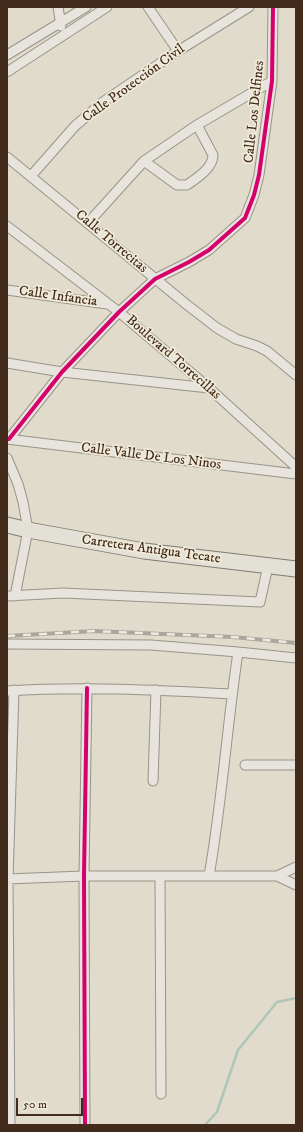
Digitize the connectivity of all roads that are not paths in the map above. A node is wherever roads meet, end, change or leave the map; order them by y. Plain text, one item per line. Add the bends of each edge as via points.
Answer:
1 (58, 7) edge
2 (86, 7) edge
3 (107, 7) edge
4 (148, 7) edge
5 (249, 7) edge
6 (273, 7) edge
7 (60, 23) junction
8 (64, 35) junction
9 (178, 51) junction
10 (7, 55) edge
11 (7, 72) edge
12 (272, 81) junction
13 (196, 125) junction
14 (7, 157) edge
15 (144, 161) junction
16 (31, 176) junction
17 (88, 223) junction
18 (7, 226) edge
19 (155, 279) junction
20 (7, 290) edge
21 (108, 304) junction
22 (119, 312) junction
23 (7, 363) edge
24 (62, 372) junction
25 (296, 375) edge
26 (210, 388) junction
27 (8, 439) edge
28 (7, 458) edge
29 (296, 467) edge
30 (296, 474) edge
31 (7, 525) edge
32 (28, 530) junction
33 (268, 566) junction
34 (296, 569) edge
35 (11, 596) edge
36 (7, 644) edge
37 (238, 652) junction
38 (296, 658) edge
39 (87, 688) junction
40 (156, 690) junction
41 (10, 691) edge
42 (232, 694) junction
43 (245, 765) dead end
44 (296, 765) edge
45 (153, 781) dead end
46 (296, 866) edge
47 (84, 876) junction
48 (160, 876) junction
49 (209, 876) junction
50 (277, 876) junction
51 (7, 879) edge
52 (296, 885) edge
53 (161, 1094) dead end
54 (10, 1125) edge
55 (85, 1125) edge

1 - 7 street
2 - 7 street
3 - 8 street
4 - 9 street
5 - 9 street, Calle Protección Civil
6 - 12 street, Calle Los Delfines
7 - 8 street
7 - 10 street
8 - 11 street
9 - 16 street, Calle Protección Civil via 75,126
12 - 13 street, Calle Los Delfines
12 - 19 street, Calle Los Delfines via 259,175 245,218 208,250
13 - 15 street, Calle Los Delfines
13 - 15 street via 213,158 207,169 187,186 177,185
14 - 16 street, Calle Torrecitas
15 - 17 street, Calle Los Delfines
16 - 17 street, Calle Torrecitas
17 - 19 street, Calle Torrecitas
18 - 21 street, Boulevard Torrecillas
19 - 22 street
19 - 25 street, Calle Torrecitas via 217,328 236,339 267,351
20 - 21 street, Calle Infancia
21 - 22 street, Boulevard Torrecillas
22 - 24 street
22 - 26 street, Boulevard Torrecillas
23 - 24 street
24 - 26 street
24 - 27 street
26 - 29 street, Boulevard Torrecillas
27 - 30 street, Calle Valle De Los Ninos
28 - 32 street via 18,484
31 - 32 main road, Carretera Antigua Tecate
32 - 33 main road, Carretera Antigua Tecate via 144,551
32 - 35 street
33 - 34 main road, Carretera Antigua Tecate
33 - 35 street via 260,602 63,593
36 - 37 street via 131,644
37 - 38 street
37 - 42 street
39 - 40 street
39 - 41 street
39 - 47 street
40 - 42 street
40 - 45 street
41 - 51 street
42 - 49 street
43 - 44 street
46 - 50 street
47 - 48 street
47 - 51 street
47 - 55 street
48 - 49 street
48 - 53 street
49 - 50 street
50 - 52 street
51 - 54 street

